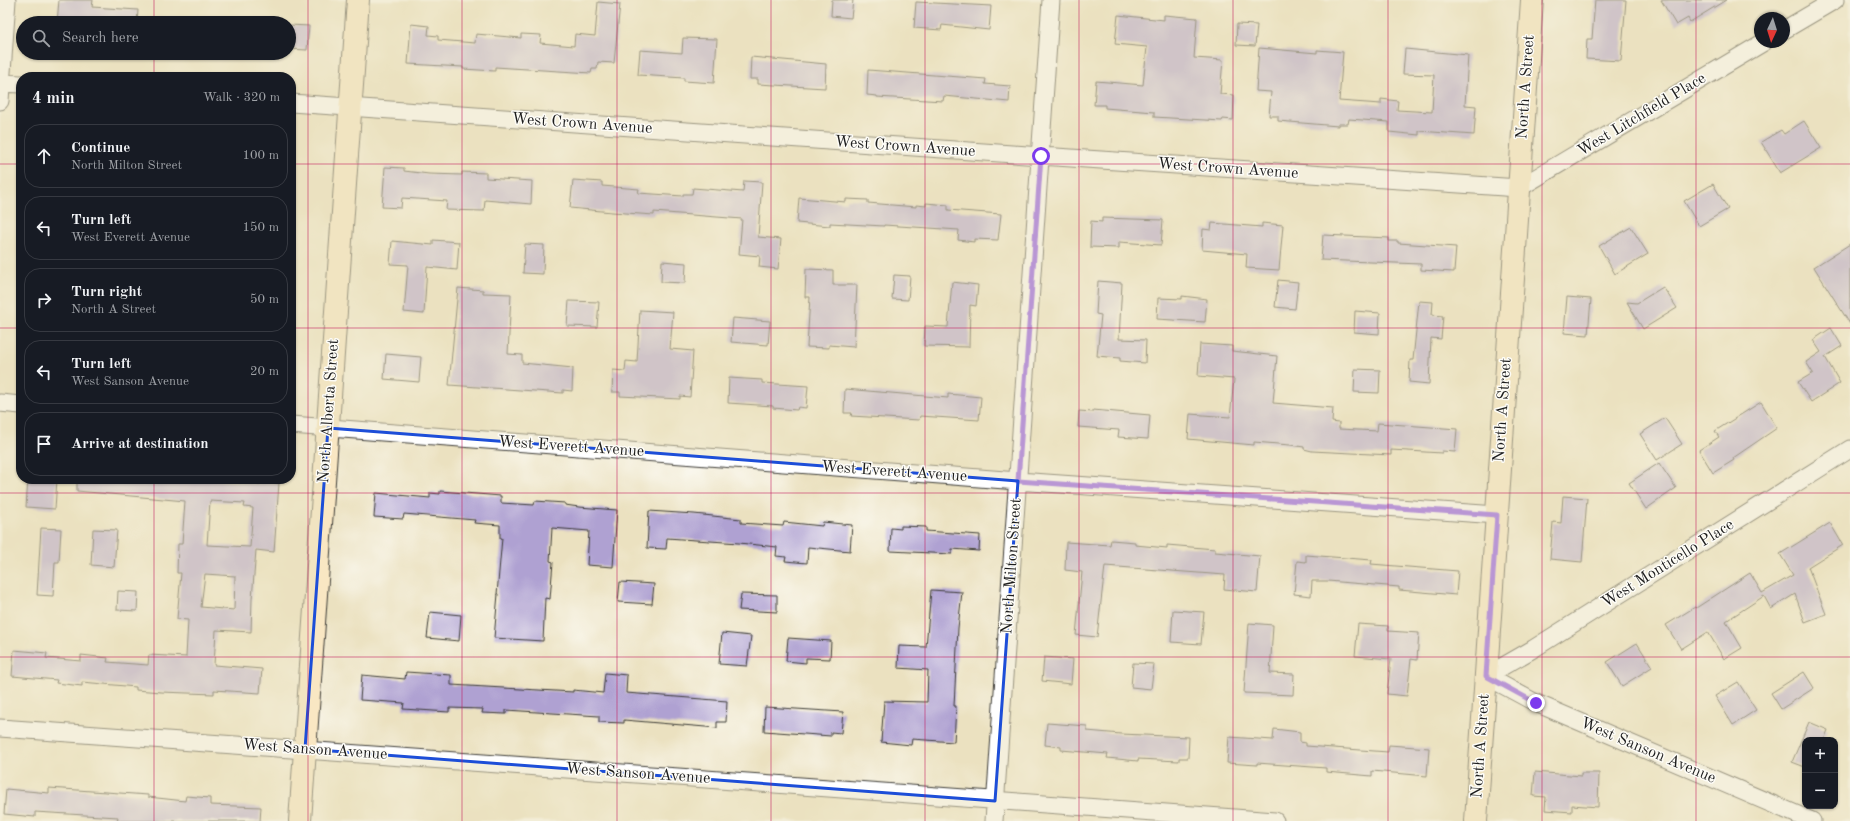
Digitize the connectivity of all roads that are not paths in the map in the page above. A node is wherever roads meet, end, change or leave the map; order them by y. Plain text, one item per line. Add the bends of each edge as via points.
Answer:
1 (7, 0) edge
2 (358, 0) edge
3 (1051, 0) edge
4 (1532, 0) edge
5 (1834, 0) edge
6 (1790, 26) edge
7 (1754, 48) edge
8 (1, 83) edge
9 (16, 84) edge
10 (0, 101) edge
11 (296, 103) edge
12 (351, 107) junction
13 (1041, 156) junction
14 (1519, 188) junction
15 (0, 403) edge
16 (16, 404) edge
17 (296, 425) edge
18 (328, 428) junction
19 (1850, 449) edge
20 (1018, 481) junction
21 (1497, 515) junction
22 (1486, 676) junction
23 (0, 728) edge
24 (305, 749) junction
25 (995, 801) junction
26 (300, 821) edge
27 (994, 821) edge
28 (1275, 821) edge
29 (1476, 821) edge
30 (1812, 821) edge

1 - 8 street
2 - 12 main road, North Alberta Street
3 - 13 street, North Milton Street
4 - 14 main road, North A Street
5 - 6 street
7 - 14 street, West Litchfield Place
8 - 9 street
8 - 10 street
11 - 12 street, West Crown Avenue
12 - 13 street, West Crown Avenue
12 - 18 main road, North Alberta Street
13 - 14 street, West Crown Avenue
13 - 20 street, North Milton Street
14 - 21 main road, North A Street
15 - 16 street
17 - 18 street, West Everett Avenue
18 - 20 street, West Everett Avenue
18 - 24 main road, North Alberta Street
19 - 22 street, West Monticello Place
20 - 21 street, West Everett Avenue
20 - 25 street, North Milton Street
21 - 22 main road, North A Street
22 - 29 main road, North A Street
22 - 30 street, West Sanson Avenue via 1536,703
23 - 24 street, West Sanson Avenue
24 - 25 street, West Sanson Avenue
24 - 26 main road, North Alberta Street
25 - 27 street, North Milton Street
25 - 28 street, West Sanson Avenue

